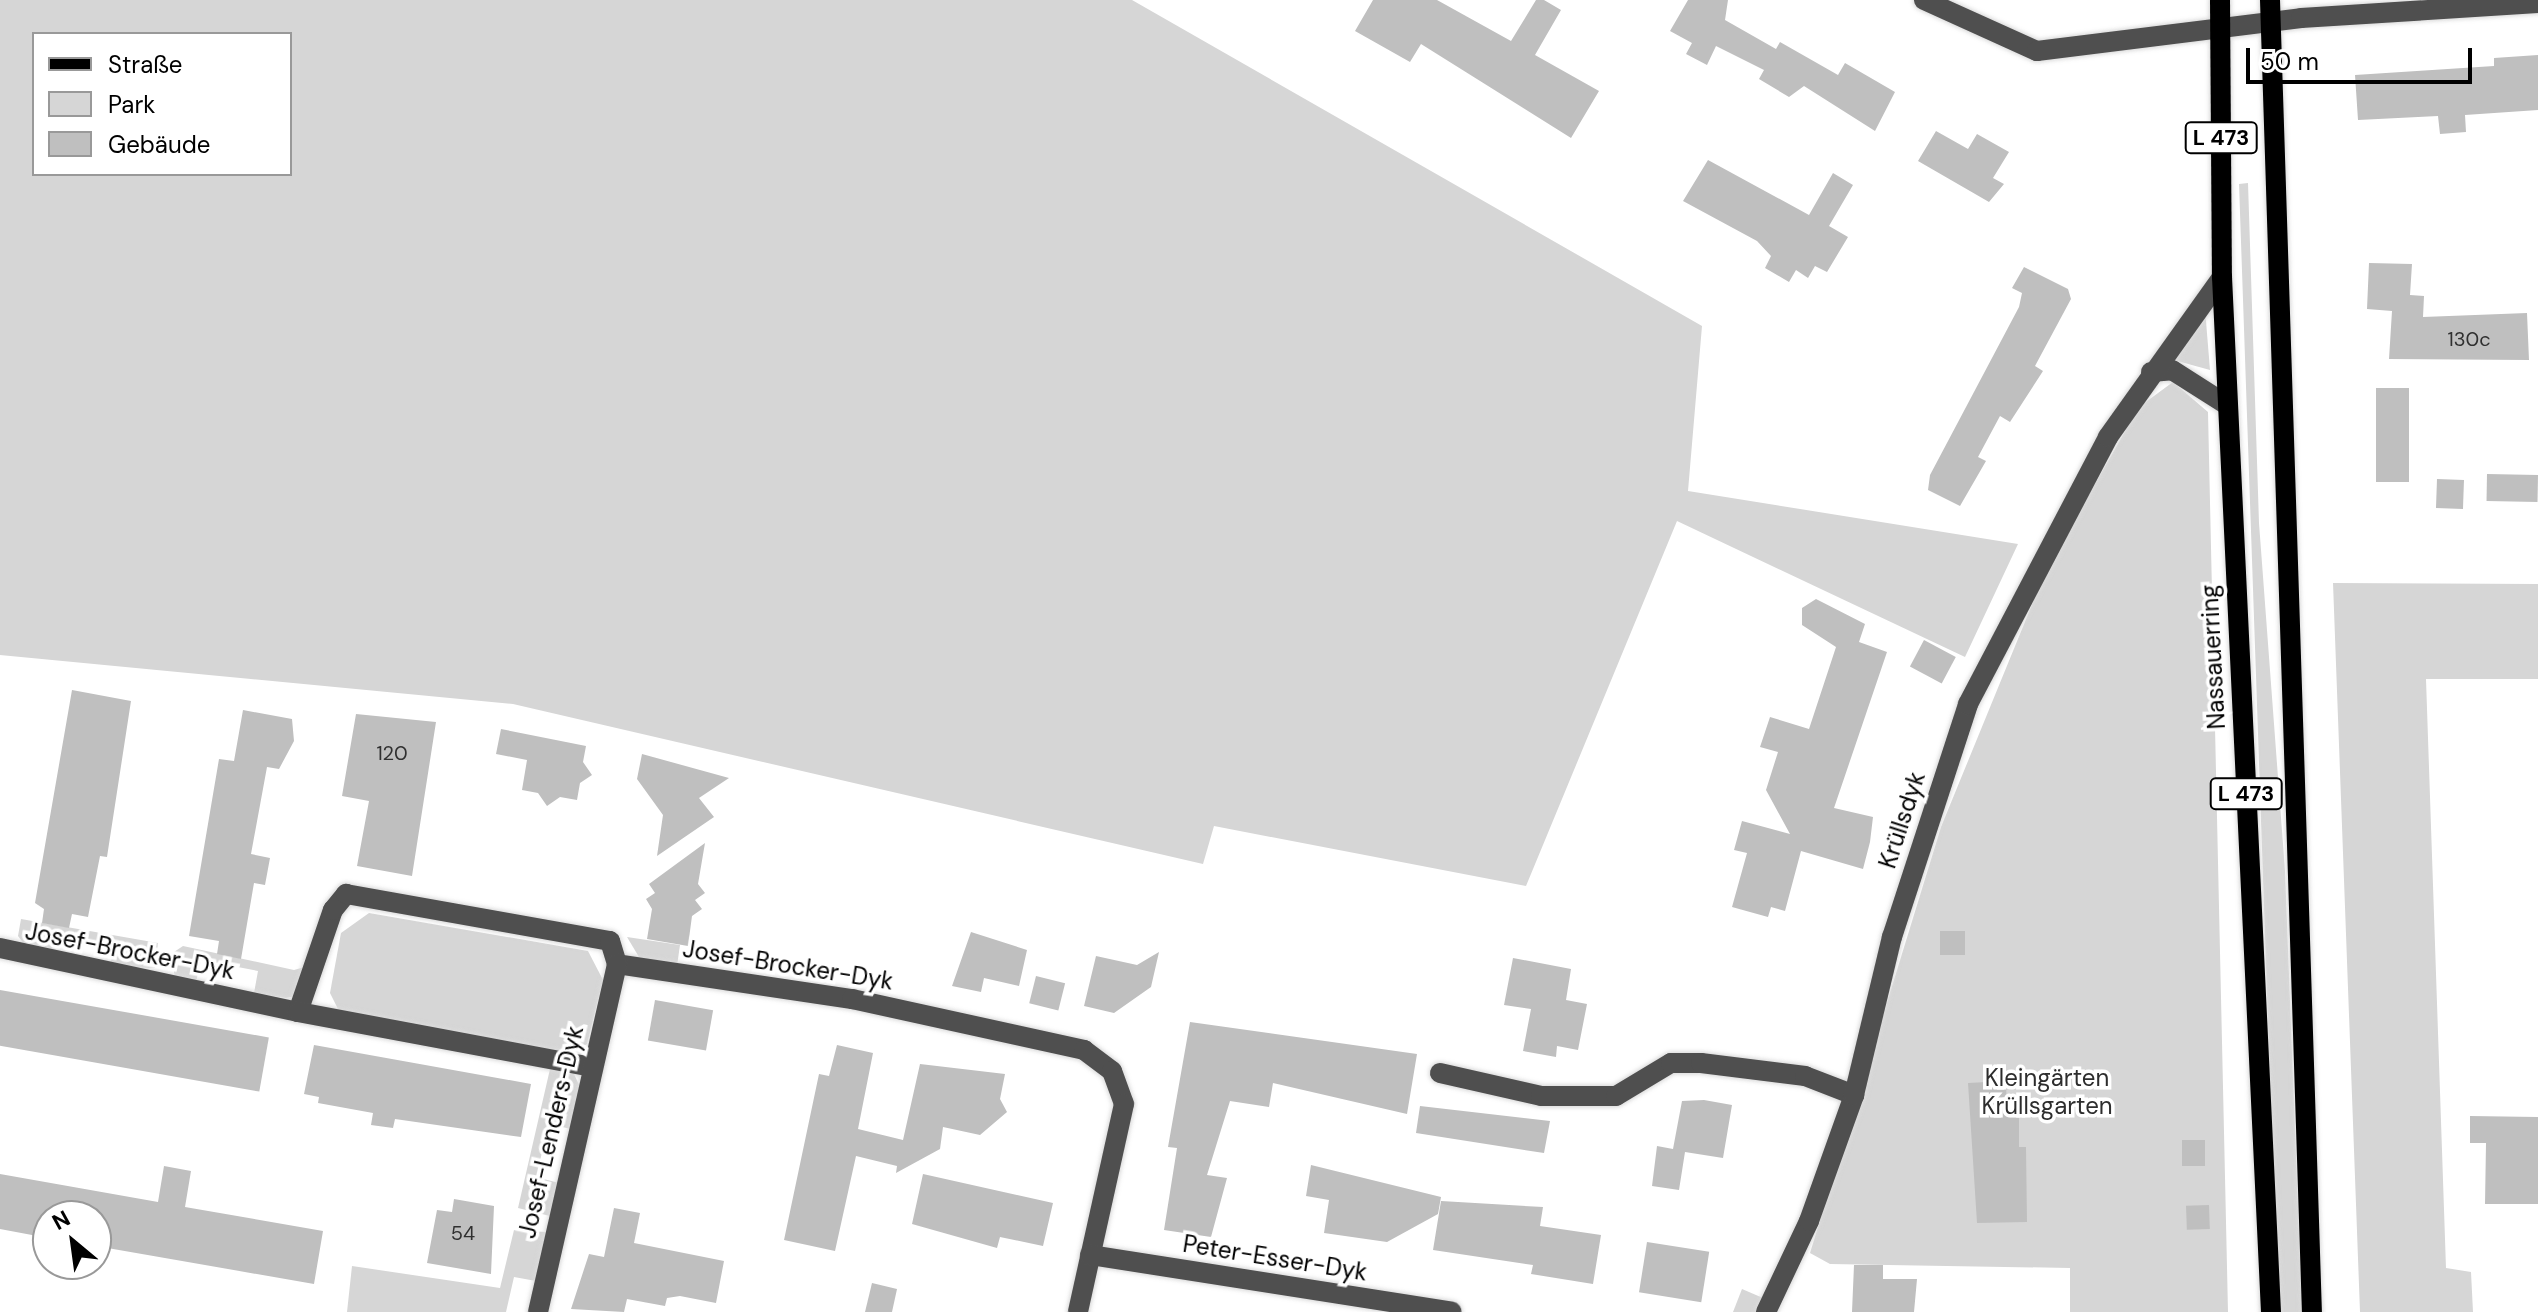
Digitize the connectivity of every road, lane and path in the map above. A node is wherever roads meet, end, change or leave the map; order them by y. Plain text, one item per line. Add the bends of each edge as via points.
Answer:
1 (1924, 0) edge
2 (2220, 0) edge
3 (2270, 0) edge
4 (2538, 3) edge
5 (2270, 22) junction
6 (2220, 31) junction
7 (2222, 277) junction
8 (2151, 372) junction
9 (2227, 405) junction
10 (0, 948) edge
11 (617, 964) junction
12 (298, 1012) junction
13 (593, 1067) junction
14 (1440, 1073) dead end
15 (1854, 1095) junction
16 (1090, 1255) junction
17 (538, 1312) edge
18 (1078, 1312) edge
19 (1452, 1312) edge
20 (1766, 1312) edge
21 (2271, 1312) edge
22 (2312, 1312) edge

1 - 6 street via 2037,51
2 - 6 main road, Nassauerring / L 473
3 - 5 main road, L 473
4 - 5 street
5 - 6 street
5 - 22 main road, L 473
6 - 7 main road, Nassauerring / L 473
7 - 8 street, Krüllsdyk
7 - 9 main road, Nassauerring / L 473
8 - 9 street via 2172,370
8 - 15 street, Krüllsdyk via 2050,539 1968,704 1892,937
9 - 21 main road, Nassauerring / L 473
10 - 12 street, Josef-Brocker-Dyk
11 - 12 street via 610,941 346,894 333,910
11 - 13 street, Josef-Lenders-Dyk
11 - 16 street, Josef-Brocker-Dyk via 852,999 1084,1050 1112,1071 1124,1104
12 - 13 street, Josef-Brocker-Dyk
13 - 17 street, Josef-Lenders-Dyk
14 - 15 street via 1541,1096 1616,1096 1671,1063 1701,1063 1805,1076
15 - 20 street, Krüllsdyk via 1809,1221
16 - 18 street, Josef-Brocker-Dyk
16 - 19 street, Peter-Esser-Dyk

